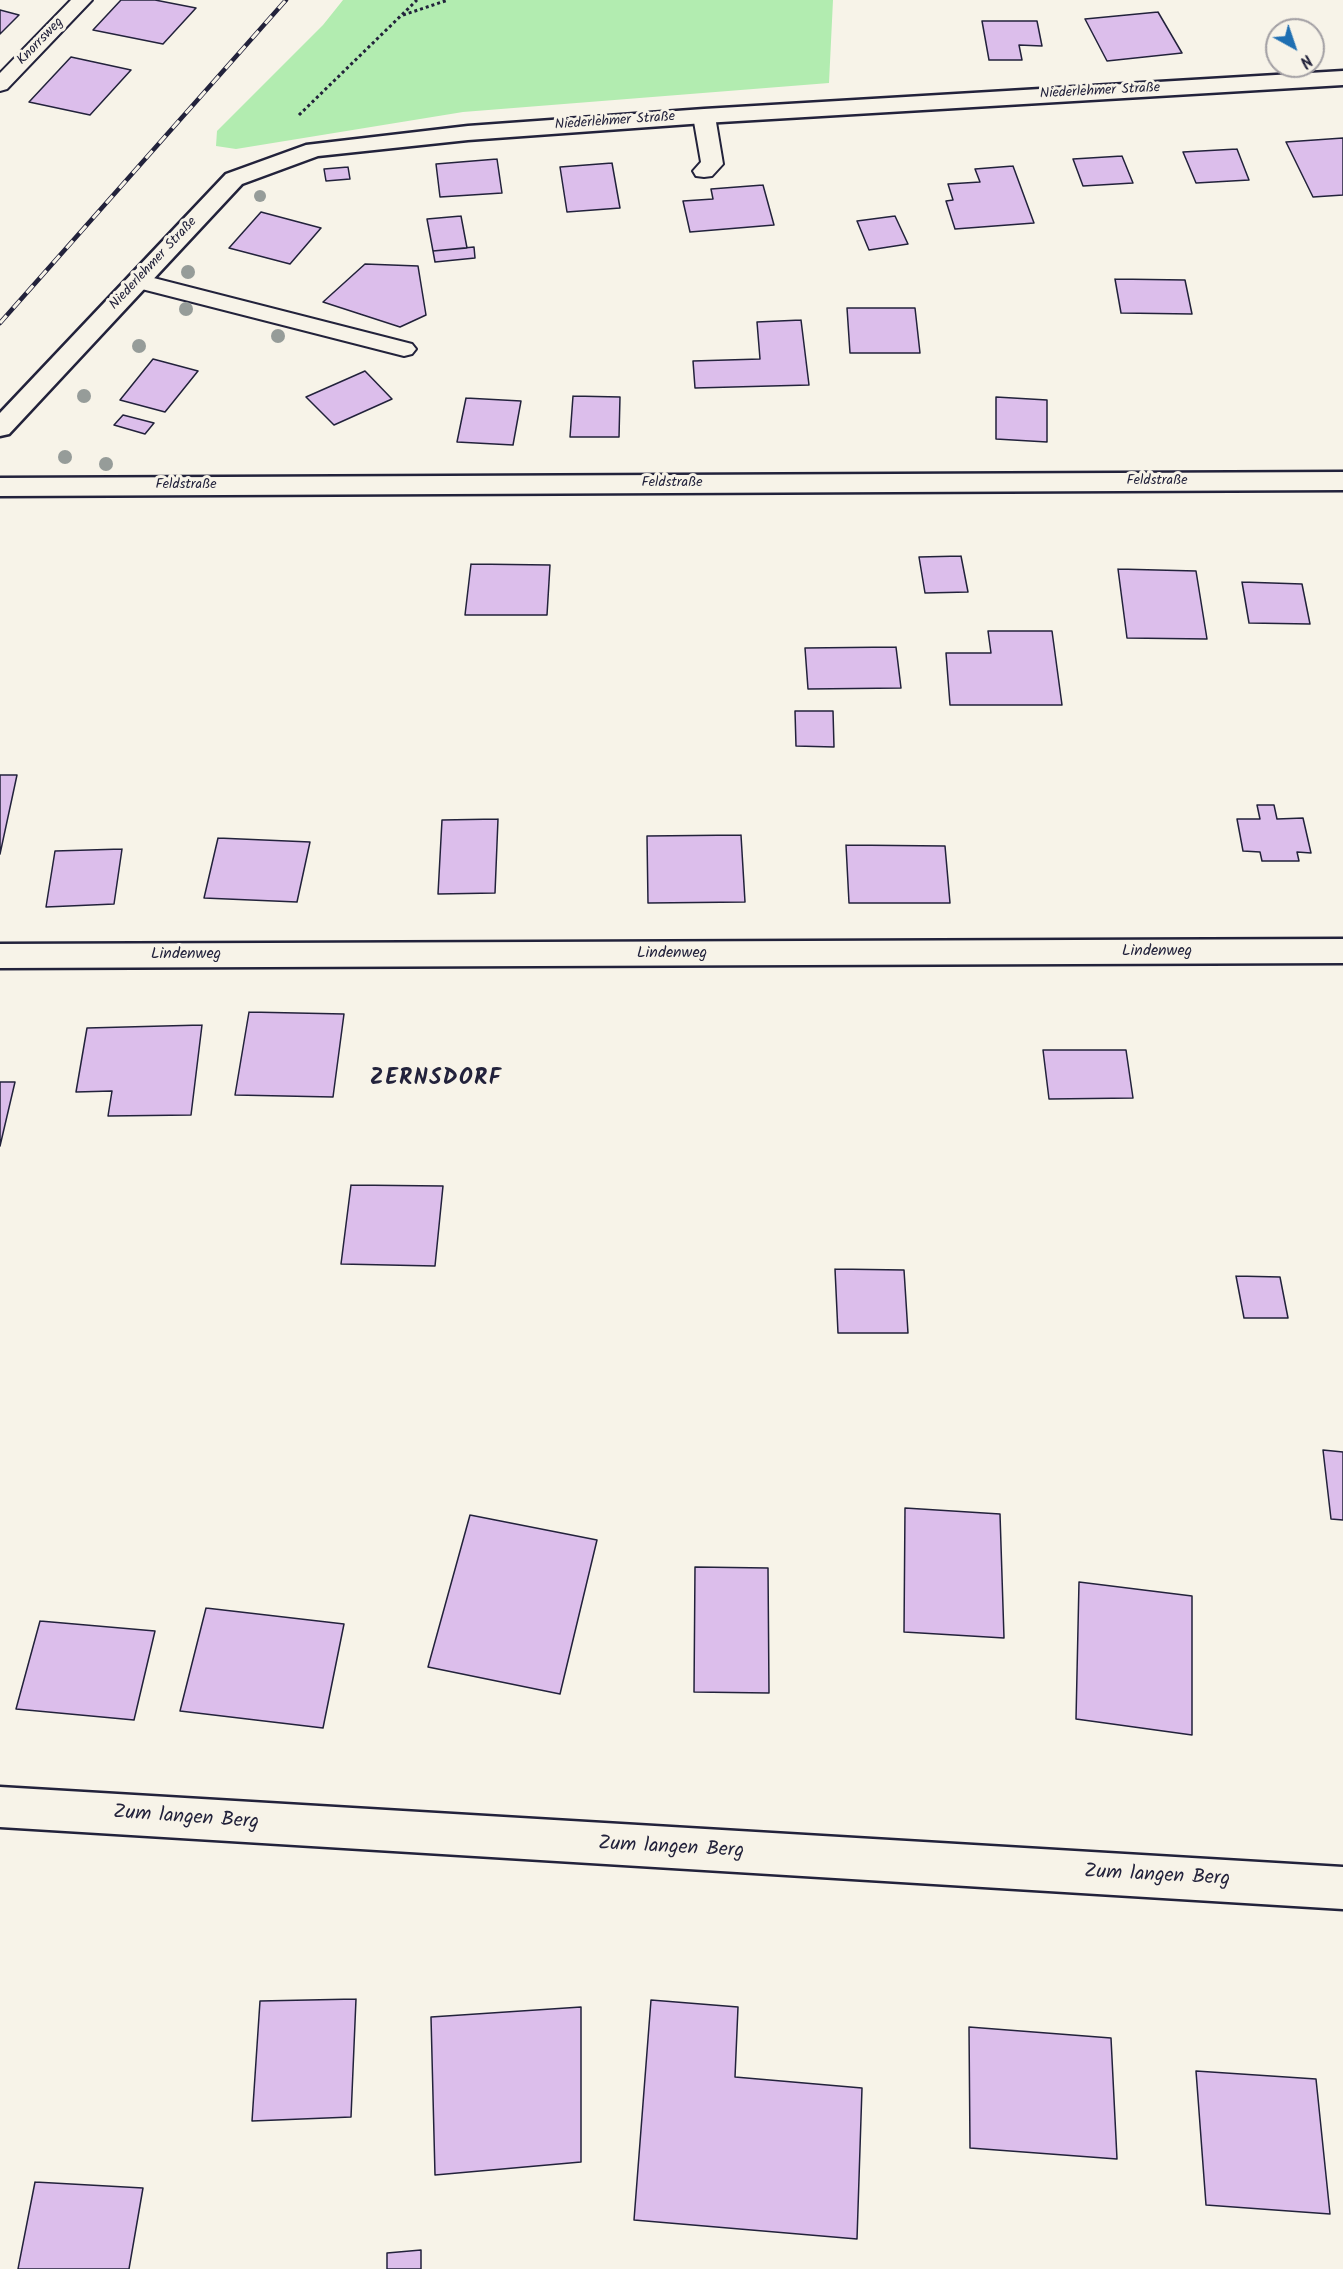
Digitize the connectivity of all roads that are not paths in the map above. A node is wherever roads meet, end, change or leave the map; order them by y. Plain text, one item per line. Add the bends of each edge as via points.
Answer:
1 (82, 0) edge
2 (1343, 78) edge
3 (0, 85) edge
4 (704, 116) junction
5 (704, 171) dead end
6 (138, 281) junction
7 (404, 349) dead end
8 (0, 428) edge
9 (1343, 481) edge
10 (0, 487) edge
11 (1343, 951) edge
12 (0, 956) edge
13 (0, 1808) edge
14 (1343, 1888) edge

1 - 3 lane, Knorrsweg
2 - 4 street, Niederlehmer Straße
4 - 5 lane via 712,164
4 - 6 street, Niederlehmer Straße via 468,133 314,150 234,178
6 - 7 lane
6 - 8 street, Niederlehmer Straße
9 - 10 street, Feldstraße
11 - 12 street, Lindenweg
13 - 14 street, Zum langen Berg

